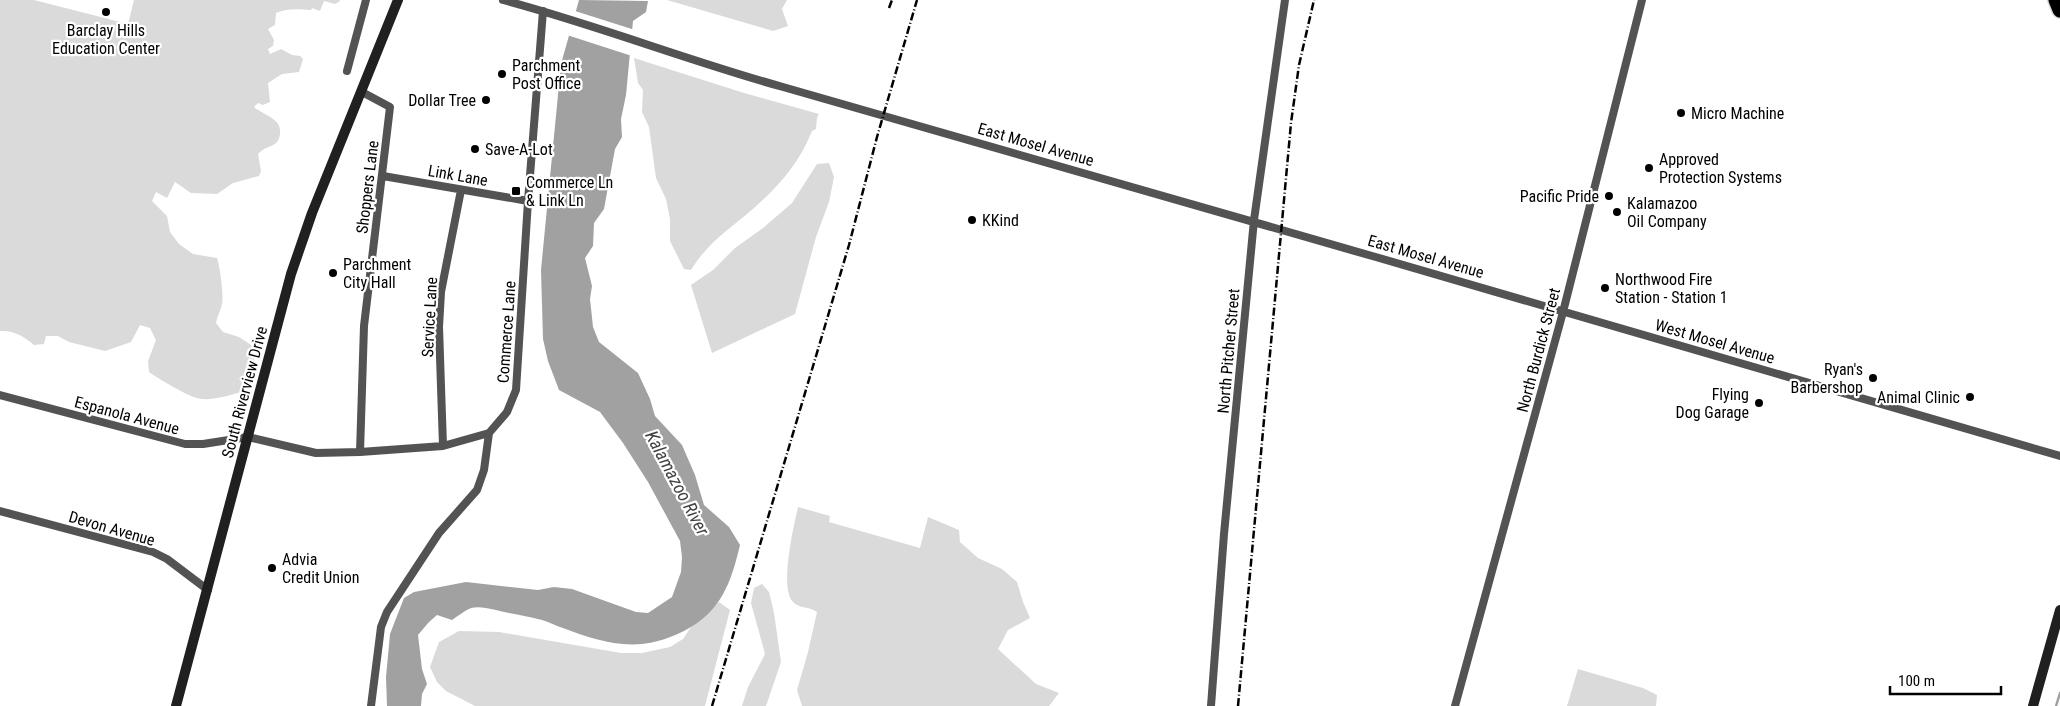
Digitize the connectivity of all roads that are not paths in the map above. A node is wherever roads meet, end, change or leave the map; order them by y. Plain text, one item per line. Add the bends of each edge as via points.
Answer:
1 (366, 0) edge
2 (398, 0) edge
3 (503, 0) edge
4 (1285, 0) edge
5 (1642, 0) edge
6 (2056, 0) edge
7 (2060, 10) edge
8 (543, 11) junction
9 (347, 71) dead end
10 (362, 92) junction
11 (383, 176) junction
12 (461, 190) junction
13 (528, 201) junction
14 (1254, 220) junction
15 (1564, 312) junction
16 (0, 395) edge
17 (489, 433) junction
18 (248, 436) junction
19 (443, 446) junction
20 (360, 452) junction
21 (2060, 456) edge
22 (0, 510) edge
23 (208, 590) junction
24 (2060, 610) edge
25 (176, 706) edge
26 (371, 706) edge
27 (1211, 706) edge
28 (1455, 706) edge
29 (2033, 706) edge

1 - 9 street
2 - 10 street, South Riverview Drive
3 - 8 street, East Mosel Avenue
4 - 14 street, North Pitcher Street
5 - 15 street, North Burdick Street
6 - 7 highway
8 - 13 street, Commerce Lane
8 - 14 street, East Mosel Avenue via 770,84
10 - 11 street, Shoppers Lane via 390,107
10 - 18 street, South Riverview Drive via 312,213 294,266
11 - 12 street, Link Lane
11 - 20 street, Shoppers Lane via 364,326
12 - 13 street, Link Lane
12 - 19 street, Service Lane via 441,292
13 - 17 street, Commerce Lane via 516,390 507,412
14 - 15 street, East Mosel Avenue
14 - 27 street, North Pitcher Street
15 - 21 street, West Mosel Avenue
15 - 28 street, North Burdick Street
16 - 18 street, Espanola Avenue via 185,444
17 - 19 street
17 - 26 street via 484,470 477,490 439,533 386,612 381,627
18 - 20 street via 305,451
18 - 23 street, South Riverview Drive
19 - 20 street
22 - 23 street, Devon Avenue via 153,552
23 - 25 street, South Riverview Drive
24 - 29 street

